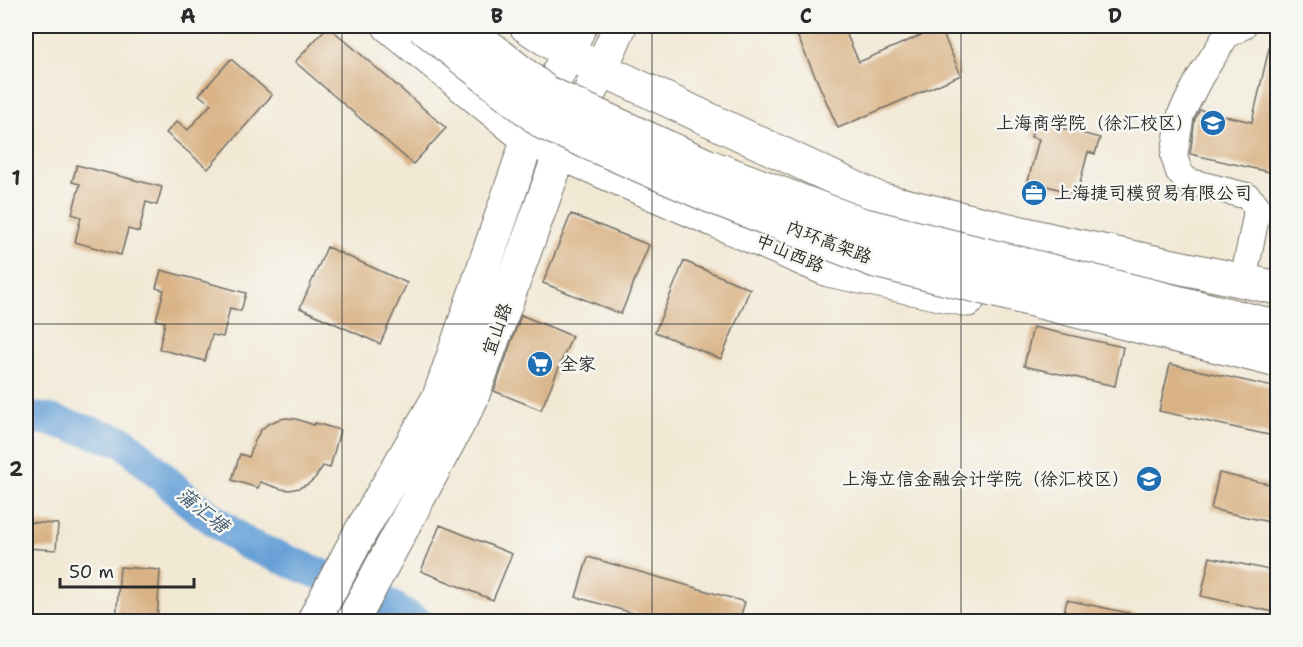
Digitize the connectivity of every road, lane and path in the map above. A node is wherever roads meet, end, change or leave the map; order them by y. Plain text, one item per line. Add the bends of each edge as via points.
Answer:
1 (389, 26) edge
2 (422, 26) edge
3 (463, 26) edge
4 (526, 26) edge
5 (620, 26) edge
6 (1243, 26) edge
7 (573, 39) edge
8 (601, 69) junction
9 (528, 139) junction
10 (560, 153) junction
11 (1243, 281) junction
12 (1278, 288) edge
13 (1278, 327) edge
14 (1278, 361) edge
15 (1278, 366) edge
16 (313, 621) edge
17 (352, 621) edge

1 - 9 main road, 中山西路
2 - 14 main road, 内环高架路, bridge via 545,124 717,199 875,261
3 - 13 main road, 内环高架路, bridge via 546,92 706,165 861,225
4 - 7 main road
5 - 8 main road, 宜山路
6 - 11 lane via 1226,36 1200,77 1181,114 1174,156 1186,181 1247,196 1256,205
7 - 8 main road
7 - 9 main road, 宜山路
8 - 10 main road, 宜山路
8 - 11 main road via 879,200
9 - 10 main road, 中山西路
9 - 16 main road, 宜山路 via 439,397
10 - 15 main road, 中山西路 via 828,270
10 - 17 main road, 宜山路 via 471,400
11 - 12 main road

